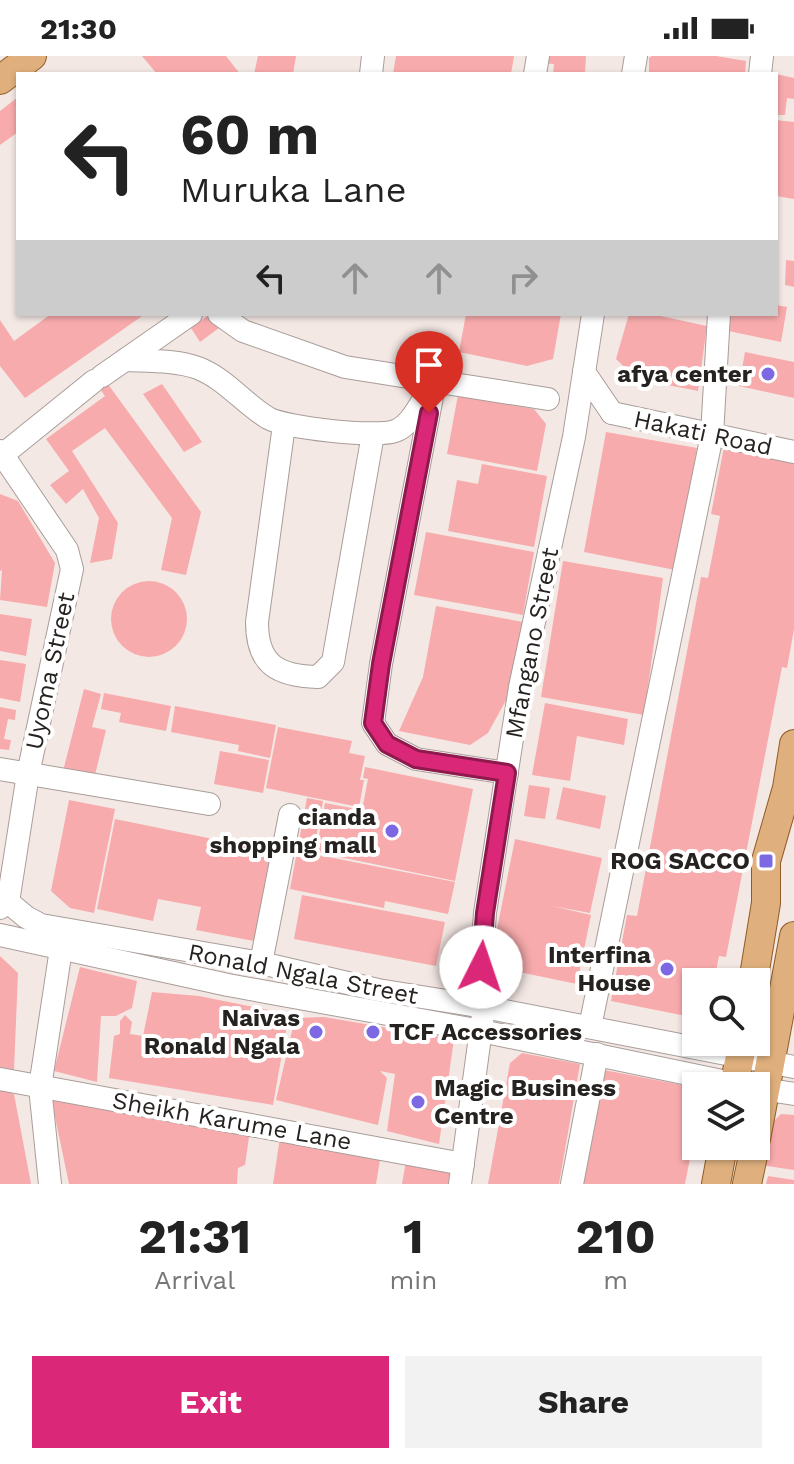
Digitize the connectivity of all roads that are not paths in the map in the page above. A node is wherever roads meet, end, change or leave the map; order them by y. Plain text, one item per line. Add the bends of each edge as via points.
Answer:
1 (18, 61) edge
2 (0, 80) edge
3 (188, 316) edge
4 (222, 316) edge
5 (593, 316) edge
6 (719, 316) edge
7 (125, 360) junction
8 (584, 372) junction
9 (435, 381) junction
10 (548, 399) junction
11 (612, 413) junction
12 (284, 425) junction
13 (373, 434) junction
14 (712, 435) junction
15 (574, 437) junction
16 (794, 452) edge
17 (1, 454) edge
18 (794, 744) edge
19 (0, 769) edge
20 (507, 773) junction
21 (28, 774) junction
22 (209, 804) dead end
23 (290, 815) dead end
24 (4, 905) edge
25 (0, 935) edge
26 (794, 936) edge
27 (61, 949) junction
28 (261, 963) junction
29 (755, 968) edge
30 (484, 1007) junction
31 (590, 1027) junction
32 (481, 1031) junction
33 (682, 1040) edge
34 (597, 1054) junction
35 (762, 1056) edge
36 (783, 1064) edge
37 (682, 1073) edge
38 (0, 1079) edge
39 (40, 1087) junction
40 (770, 1090) edge
41 (794, 1094) edge
42 (720, 1160) edge
43 (752, 1160) edge
44 (462, 1174) edge
45 (50, 1184) edge
46 (572, 1184) edge
47 (716, 1184) edge
48 (747, 1184) edge

1 - 2 main road
3 - 7 street
4 - 9 street via 243,331 345,367
5 - 8 street
6 - 14 street
7 - 12 street via 199,368
7 - 17 street
8 - 10 street
8 - 11 street
8 - 15 street, Mfangano Street
9 - 10 street
9 - 13 street via 406,425
9 - 20 street via 373,723 387,744 416,759
10 - 15 street
11 - 14 street, Hakati Road
11 - 15 street
12 - 13 street
12 - 13 street via 257,644 266,660 298,676 318,677 333,662
14 - 16 street, Hakati Road
14 - 31 street
15 - 20 street, Mfangano Street via 520,687
17 - 21 street, Uyoma Street via 67,550 72,569
18 - 29 main road via 766,861 766,903
19 - 21 street
20 - 30 street, Mfangano Street via 485,913
21 - 22 street
21 - 24 street, Uyoma Street
23 - 28 street
24 - 28 street, Ronald Ngala Street via 41,925
25 - 27 street, Ronald Ngala Street
26 - 36 main road
27 - 32 street, Ronald Ngala Street
27 - 39 street
28 - 30 street, Ronald Ngala Street
30 - 31 street, Ronald Ngala Street
30 - 32 street, Mfangano Street
31 - 33 street, Ronald Ngala Street
32 - 34 street, Ronald Ngala Street
32 - 44 street, Mfangano Street
34 - 37 street, Ronald Ngala Street
34 - 46 street
35 - 36 street, Ronald Ngala Street
38 - 39 street, Sheikh Karume Lane
39 - 44 street, Sheikh Karume Lane
39 - 45 street
40 - 41 street, Ronald Ngala Street
42 - 47 main road
43 - 48 main road

